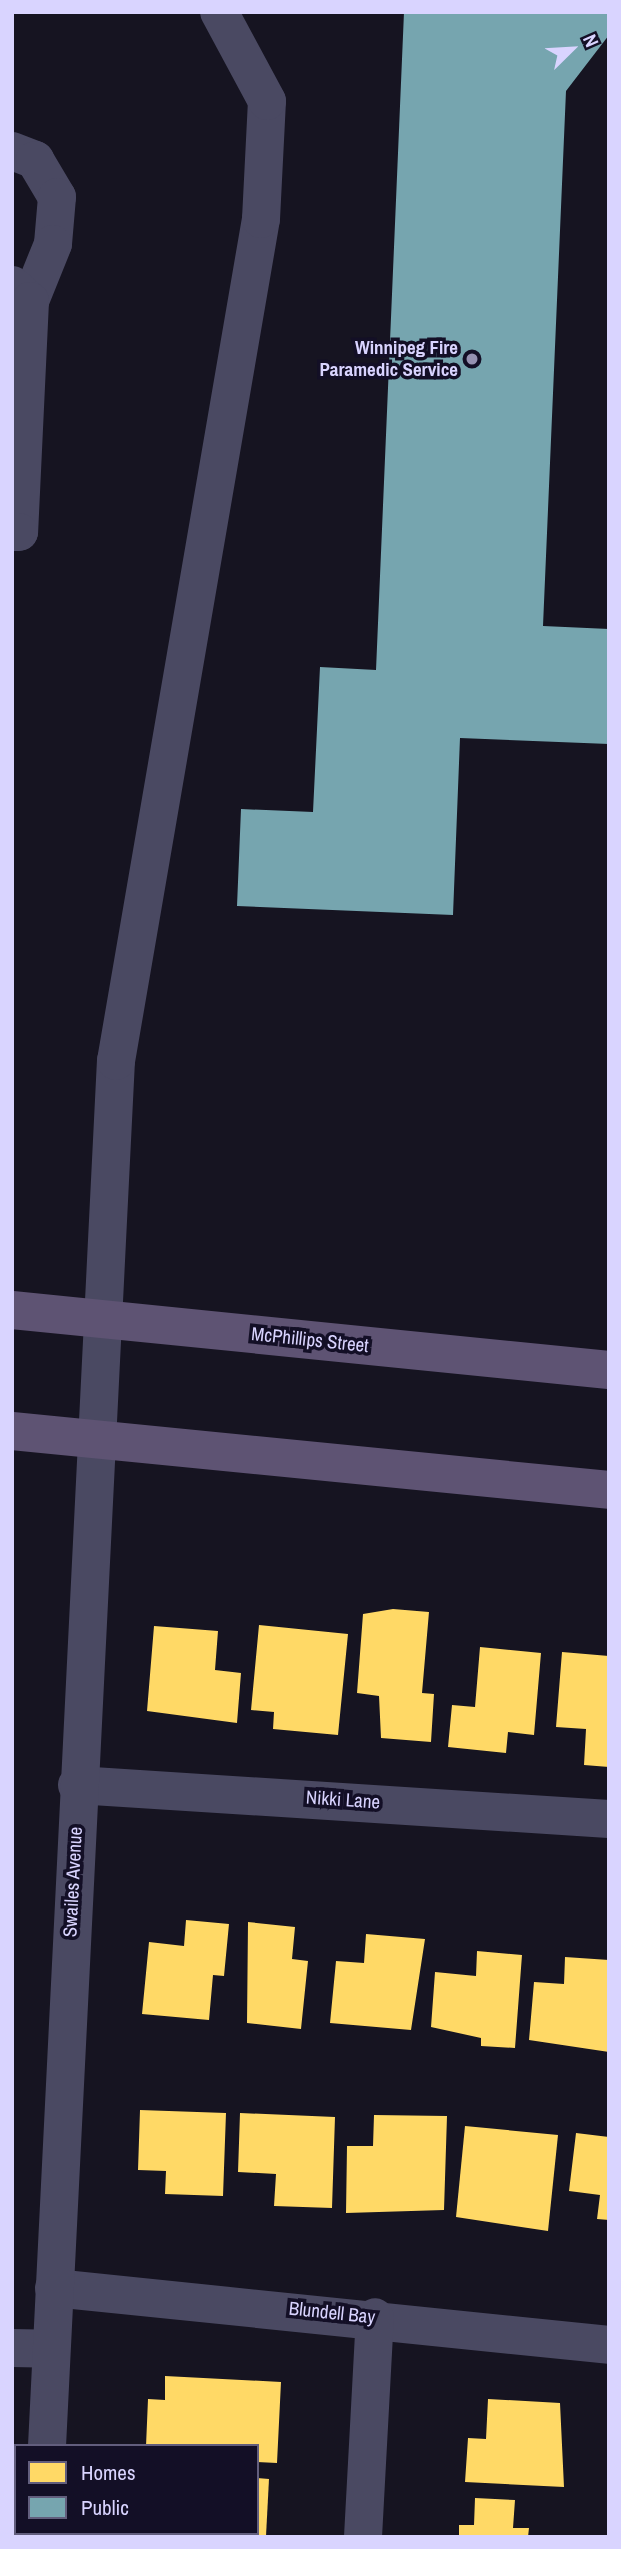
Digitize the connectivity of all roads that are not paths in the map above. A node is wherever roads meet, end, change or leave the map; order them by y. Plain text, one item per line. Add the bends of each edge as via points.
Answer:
1 (219, 12) edge
2 (12, 151) edge
3 (21, 293) edge
4 (12, 532) edge
5 (12, 1310) edge
6 (98, 1319) junction
7 (609, 1370) edge
8 (12, 1431) edge
9 (93, 1439) junction
10 (609, 1490) edge
11 (77, 1785) junction
12 (609, 1819) edge
13 (54, 2288) junction
14 (374, 2318) junction
15 (609, 2345) edge
16 (12, 2348) edge
17 (51, 2349) junction
18 (47, 2444) edge
19 (363, 2537) edge

1 - 6 street, Swailes Avenue via 267,101 261,219 116,1060
2 - 3 street via 35,160 57,197 53,244
3 - 4 street via 19,532
5 - 6 main road, McPhillips Street
6 - 7 main road, McPhillips Street
6 - 9 street, Swailes Avenue
8 - 9 main road
9 - 10 main road
9 - 11 street, Swailes Avenue
11 - 12 street, Nikki Lane
11 - 13 street, Swailes Avenue
13 - 14 street, Blundell Bay
13 - 17 street, Swailes Avenue
14 - 15 street, Blundell Bay
14 - 19 street
16 - 17 street
17 - 18 street, Swailes Avenue

